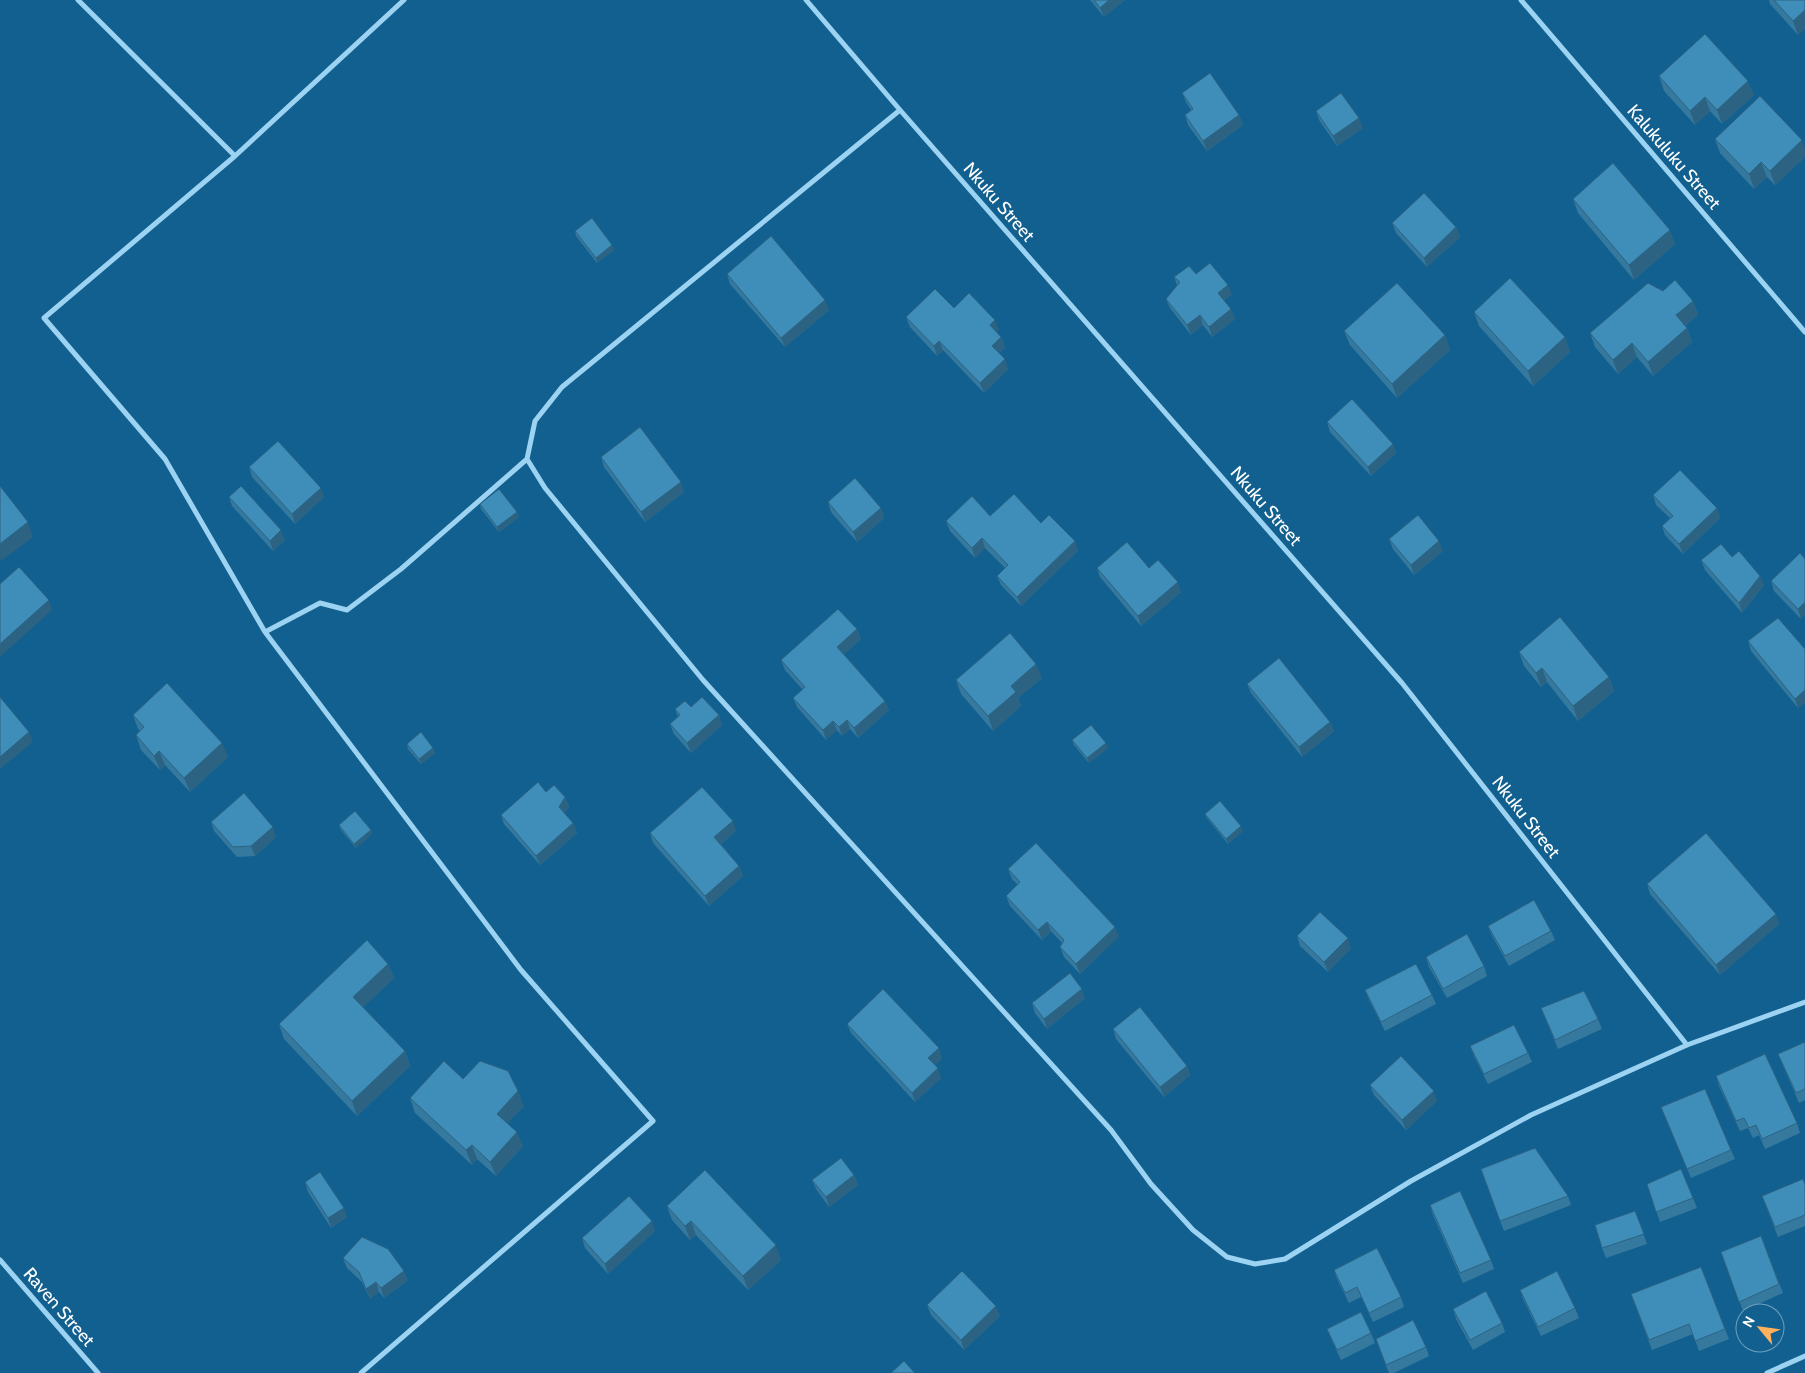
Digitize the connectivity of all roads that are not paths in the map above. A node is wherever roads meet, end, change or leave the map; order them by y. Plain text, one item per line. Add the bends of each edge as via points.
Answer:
1 (78, 0) edge
2 (404, 0) edge
3 (806, 0) edge
4 (1521, 0) edge
5 (900, 110) junction
6 (235, 156) junction
7 (1805, 332) edge
8 (527, 459) junction
9 (265, 632) junction
10 (1805, 1002) edge
11 (1687, 1045) junction
12 (0, 1260) edge
13 (1805, 1356) edge
14 (98, 1373) edge
15 (361, 1373) edge
16 (1769, 1373) edge

1 - 6 street
2 - 6 street
3 - 5 street, Nkuku Street
4 - 7 street, Kalukuluku Street
5 - 8 street via 562,387 535,421
5 - 11 street, Nkuku Street via 1402,683
6 - 9 street via 44,318 165,459
8 - 9 street via 401,569 347,610 320,603
8 - 11 street via 545,488 703,680 1111,1130 1151,1184 1192,1230 1227,1257 1254,1264 1285,1259 1411,1181 1532,1115
9 - 15 street via 521,970 653,1121
10 - 11 street
12 - 14 street, Raven Street
13 - 16 street

